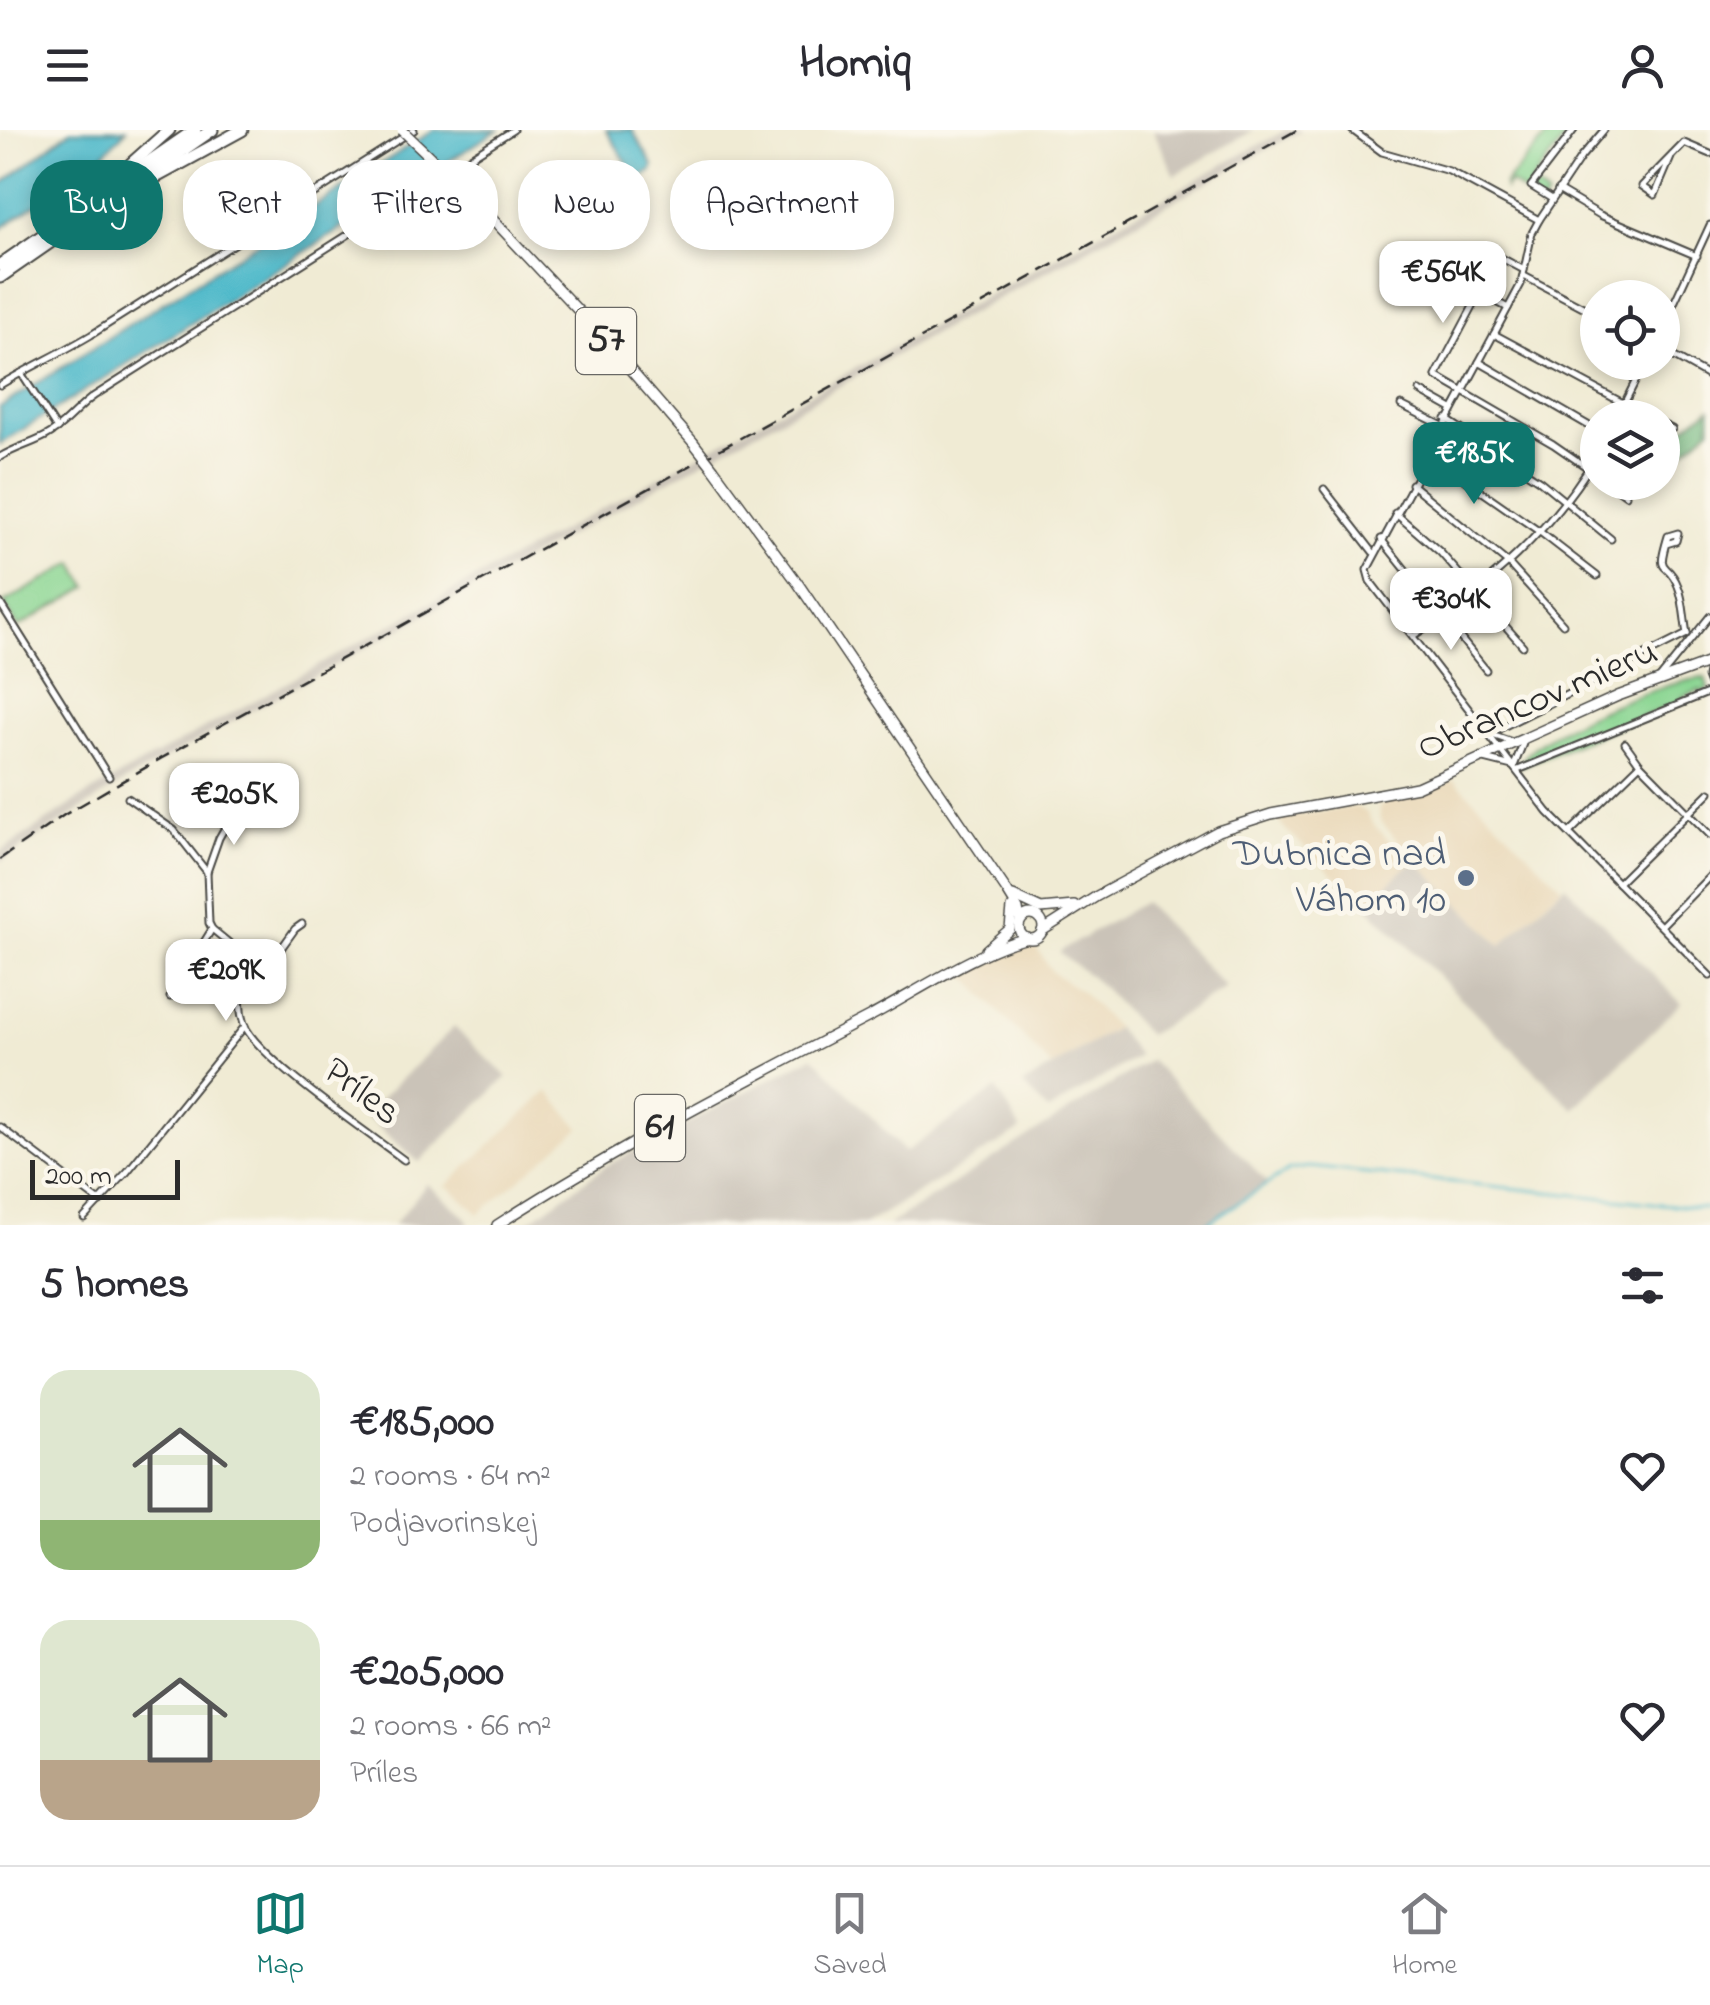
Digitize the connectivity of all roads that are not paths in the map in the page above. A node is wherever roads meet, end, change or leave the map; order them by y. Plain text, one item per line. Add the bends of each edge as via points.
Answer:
1 (170, 130) edge
2 (195, 130) edge
3 (212, 130) edge
4 (242, 130) edge
5 (402, 130) edge
6 (414, 130) edge
7 (513, 130) edge
8 (1352, 130) edge
9 (1574, 130) edge
10 (1604, 130) edge
11 (1710, 154) edge
12 (1672, 156) junction
13 (136, 160) edge
14 (152, 160) edge
15 (163, 163) edge
16 (163, 173) edge
17 (1558, 190) junction
18 (1552, 199) junction
19 (1539, 220) junction
20 (1710, 226) edge
21 (30, 244) edge
22 (39, 250) edge
23 (1496, 255) dead end
24 (1697, 256) junction
25 (0, 265) edge
26 (1524, 273) junction
27 (0, 277) edge
28 (1680, 291) edge
29 (1580, 306) edge
30 (1508, 308) junction
31 (1494, 334) junction
32 (1680, 360) edge
33 (1479, 362) junction
34 (21, 372) junction
35 (1710, 377) edge
36 (0, 385) edge
37 (1420, 391) dead end
38 (1462, 391) junction
39 (1617, 400) edge
40 (1401, 405) dead end
41 (1452, 408) junction
42 (1580, 421) edge
43 (1444, 423) junction
44 (57, 429) junction
45 (1428, 454) junction
46 (0, 457) edge
47 (1580, 462) edge
48 (1580, 480) edge
49 (1411, 484) junction
50 (1324, 489) dead end
51 (1565, 501) junction
52 (1396, 513) junction
53 (1540, 532) junction
54 (1380, 539) junction
55 (1611, 539) dead end
56 (1666, 544) dead end
57 (1373, 552) junction
58 (1508, 563) junction
59 (1597, 576) dead end
60 (1477, 590) junction
61 (0, 603) edge
62 (1444, 615) junction
63 (1710, 616) edge
64 (1563, 624) dead end
65 (1690, 635) junction
66 (1413, 636) junction
67 (1524, 646) dead end
68 (1710, 662) edge
69 (1486, 670) dead end
70 (1658, 680) junction
71 (1710, 688) edge
72 (1489, 734) junction
73 (1520, 741) junction
74 (1625, 743) dead end
75 (1501, 749) junction
76 (1481, 758) junction
77 (1640, 764) junction
78 (1516, 769) junction
79 (109, 776) dead end
80 (1710, 792) edge
81 (128, 798) dead end
82 (240, 801) dead end
83 (1688, 814) junction
84 (1569, 834) junction
85 (1710, 836) edge
86 (207, 872) junction
87 (1710, 876) edge
88 (1618, 883) junction
89 (1006, 891) junction
90 (1081, 905) junction
91 (1071, 911) junction
92 (1036, 916) junction
93 (302, 924) dead end
94 (1020, 924) junction
95 (1661, 926) junction
96 (212, 930) junction
97 (1042, 931) junction
98 (1028, 938) junction
99 (995, 951) junction
100 (967, 964) junction
101 (247, 968) junction
102 (1710, 976) edge
103 (170, 996) dead end
104 (244, 1026) junction
105 (0, 1128) edge
106 (404, 1160) dead end
107 (100, 1202) junction
108 (84, 1218) dead end
109 (497, 1225) edge

1 - 13 highway
2 - 14 highway
3 - 15 highway
4 - 16 highway
5 - 89 main road, 57, bridge via 590,322 693,442 797,582
6 - 34 street
7 - 44 street via 94,396
8 - 19 street via 1382,152 1449,171
9 - 18 street via 1531,186
10 - 17 street
11 - 12 street via 1684,144
12 - 12 street via 1642,186 1655,194
17 - 18 street
17 - 24 street via 1600,216
18 - 19 street
19 - 26 street
20 - 24 street
21 - 25 highway
22 - 27 highway
23 - 26 street
24 - 28 street
26 - 29 street
26 - 30 street
30 - 31 street
30 - 38 street via 1480,294 1436,376
31 - 33 street
31 - 39 street
32 - 35 street
33 - 38 street
33 - 42 street
34 - 36 street
34 - 44 street
37 - 41 street
38 - 41 street
38 - 47 street
40 - 43 street
41 - 43 street
43 - 45 street
43 - 51 street
44 - 46 street
45 - 49 street
45 - 53 street
48 - 51 street
49 - 52 street
49 - 58 street
50 - 57 street
51 - 53 street
51 - 55 street
52 - 54 street
52 - 60 street
53 - 58 street
53 - 59 street
54 - 57 street
54 - 62 street
56 - 65 street via 1662,565 1678,587
57 - 66 street via 1370,581
58 - 60 street
58 - 64 street
60 - 62 street
60 - 67 street
61 - 79 street
62 - 66 street
62 - 69 street
63 - 65 street
65 - 70 street
65 - 72 street
66 - 72 street
68 - 70 main road, Obrancov mieru / 61
68 - 71 street
70 - 73 main road, Obrancov mieru / 61
71 - 78 street
72 - 73 street
72 - 75 street
73 - 75 main road, Obrancov mieru / 61
73 - 78 street
74 - 77 street
75 - 76 main road, Obrancov mieru / 61
75 - 78 street
76 - 78 street
76 - 90 main road, Obrancov mieru / 61 via 1409,789 1271,814 1218,831
77 - 83 street
77 - 84 street
78 - 84 street
80 - 83 street
81 - 86 street via 160,818
82 - 86 street
83 - 85 street
83 - 88 street
84 - 88 street
86 - 96 street
87 - 95 street
88 - 95 street
89 - 90 main road via 1041,910
89 - 92 main road, 57
89 - 94 main road, 57
89 - 100 main road via 1014,912 1010,929
90 - 91 main road, 61
91 - 92 main road, 61
91 - 97 main road, 61
92 - 94 main road, 61
92 - 97 main road
93 - 101 street via 275,957
94 - 98 main road
94 - 99 main road, 61
95 - 102 street
96 - 101 street via 241,949
96 - 103 street
97 - 98 main road, 61
98 - 99 main road, 61
99 - 100 main road, 61
100 - 109 main road, 61 via 628,1145
101 - 104 street via 239,1001
104 - 106 street, Príles via 267,1054
104 - 107 street
105 - 107 street
107 - 108 street

